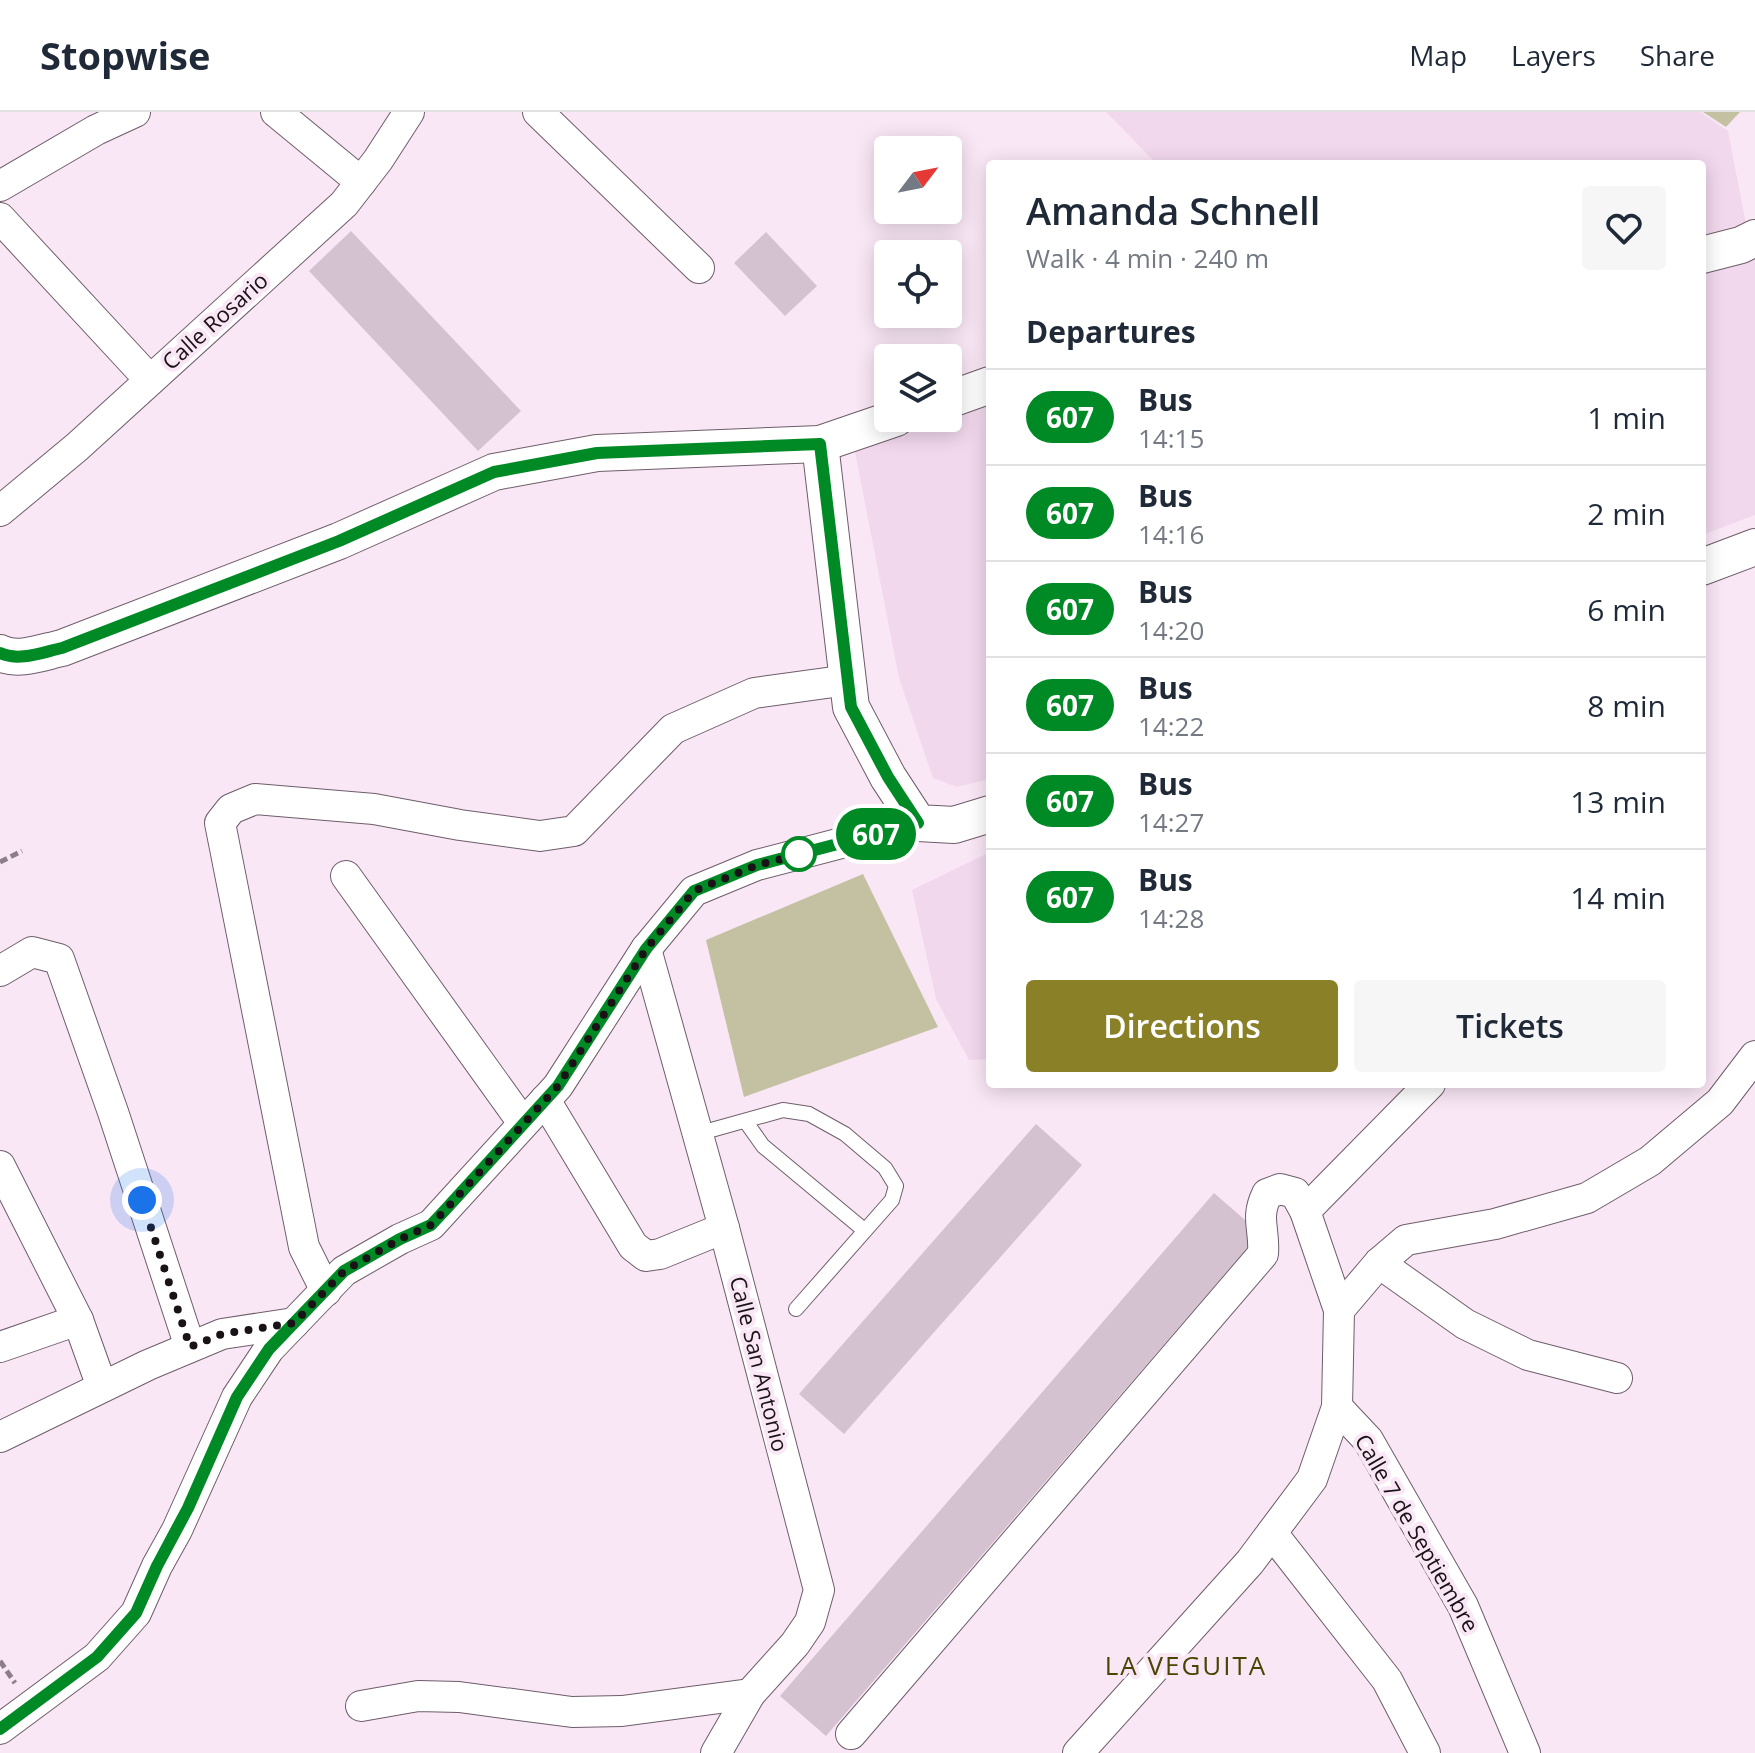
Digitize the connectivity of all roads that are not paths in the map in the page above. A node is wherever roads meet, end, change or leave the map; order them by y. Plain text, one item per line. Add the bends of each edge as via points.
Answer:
1 (135, 112) edge
2 (276, 112) edge
3 (409, 112) edge
4 (538, 112) edge
5 (361, 182) junction
6 (0, 186) edge
7 (0, 218) edge
8 (1755, 238) edge
9 (1706, 254) edge
10 (699, 268) dead end
11 (150, 380) junction
12 (986, 386) edge
13 (962, 395) edge
14 (874, 426) edge
15 (820, 444) junction
16 (0, 511) edge
17 (1755, 547) edge
18 (1706, 565) edge
19 (2, 656) edge
20 (848, 680) junction
21 (986, 815) edge
22 (918, 823) junction
23 (346, 876) dead end
24 (646, 949) junction
25 (0, 971) edge
26 (1755, 1056) edge
27 (1426, 1088) edge
28 (545, 1100) junction
29 (746, 1122) junction
30 (523, 1123) junction
31 (697, 1134) junction
32 (0, 1166) edge
33 (1305, 1211) junction
34 (724, 1228) junction
35 (864, 1230) junction
36 (1379, 1263) junction
37 (326, 1291) junction
38 (796, 1309) dead end
39 (1339, 1310) junction
40 (78, 1320) junction
41 (294, 1323) junction
42 (0, 1347) edge
43 (190, 1347) junction
44 (1617, 1378) dead end
45 (102, 1387) junction
46 (1337, 1407) junction
47 (0, 1437) edge
48 (1272, 1533) junction
49 (750, 1694) junction
50 (361, 1706) dead end
51 (0, 1729) edge
52 (851, 1734) dead end
53 (716, 1753) edge
54 (1078, 1753) edge
55 (1425, 1753) edge
56 (1525, 1753) edge

1 - 6 street
2 - 5 street
3 - 5 street, Calle Rosario
4 - 10 street
5 - 11 street, Calle Rosario via 334,213
7 - 11 street
8 - 9 street
11 - 16 street, Calle Rosario
12 - 13 street
14 - 15 street
15 - 19 street via 597,453 494,472 339,541 62,648
15 - 20 street
17 - 18 street
20 - 22 street via 851,707
20 - 37 street via 754,693 673,729 574,831 540,836 374,809 255,799 231,809 220,823 294,1200 304,1247
21 - 22 street via 954,825
22 - 24 street via 757,865 694,891
23 - 30 street
24 - 28 street
24 - 31 street, Calle San Antonio
25 - 43 street via 32,952 59,959
26 - 36 street via 1709,1112 1650,1161 1587,1198 1495,1224 1406,1240
27 - 33 street
28 - 30 street
28 - 34 street via 639,1251 660,1254
29 - 31 lane
29 - 35 lane via 763,1146
29 - 35 lane via 783,1110 809,1114 845,1134 885,1168 896,1186 892,1200
30 - 37 street via 431,1225 344,1271
31 - 34 street, Calle San Antonio
32 - 40 street
33 - 39 street
33 - 52 street via 1295,1193 1280,1189 1267,1194 1259,1210 1263,1254
34 - 49 street, Calle San Antonio via 819,1590 810,1622
35 - 38 lane
36 - 39 street
36 - 44 street via 1465,1324 1528,1355
37 - 41 street
39 - 46 street
40 - 42 street
40 - 45 street
41 - 43 street via 222,1334
41 - 51 street via 237,1397 136,1613 97,1657
43 - 45 street
45 - 47 street
46 - 48 street via 1312,1479
46 - 56 street, Calle 7 de Septiembre via 1368,1440 1463,1606
48 - 54 street
48 - 55 street via 1387,1680
49 - 50 street via 622,1711 572,1712 418,1696
49 - 53 street, Calle San Antonio

